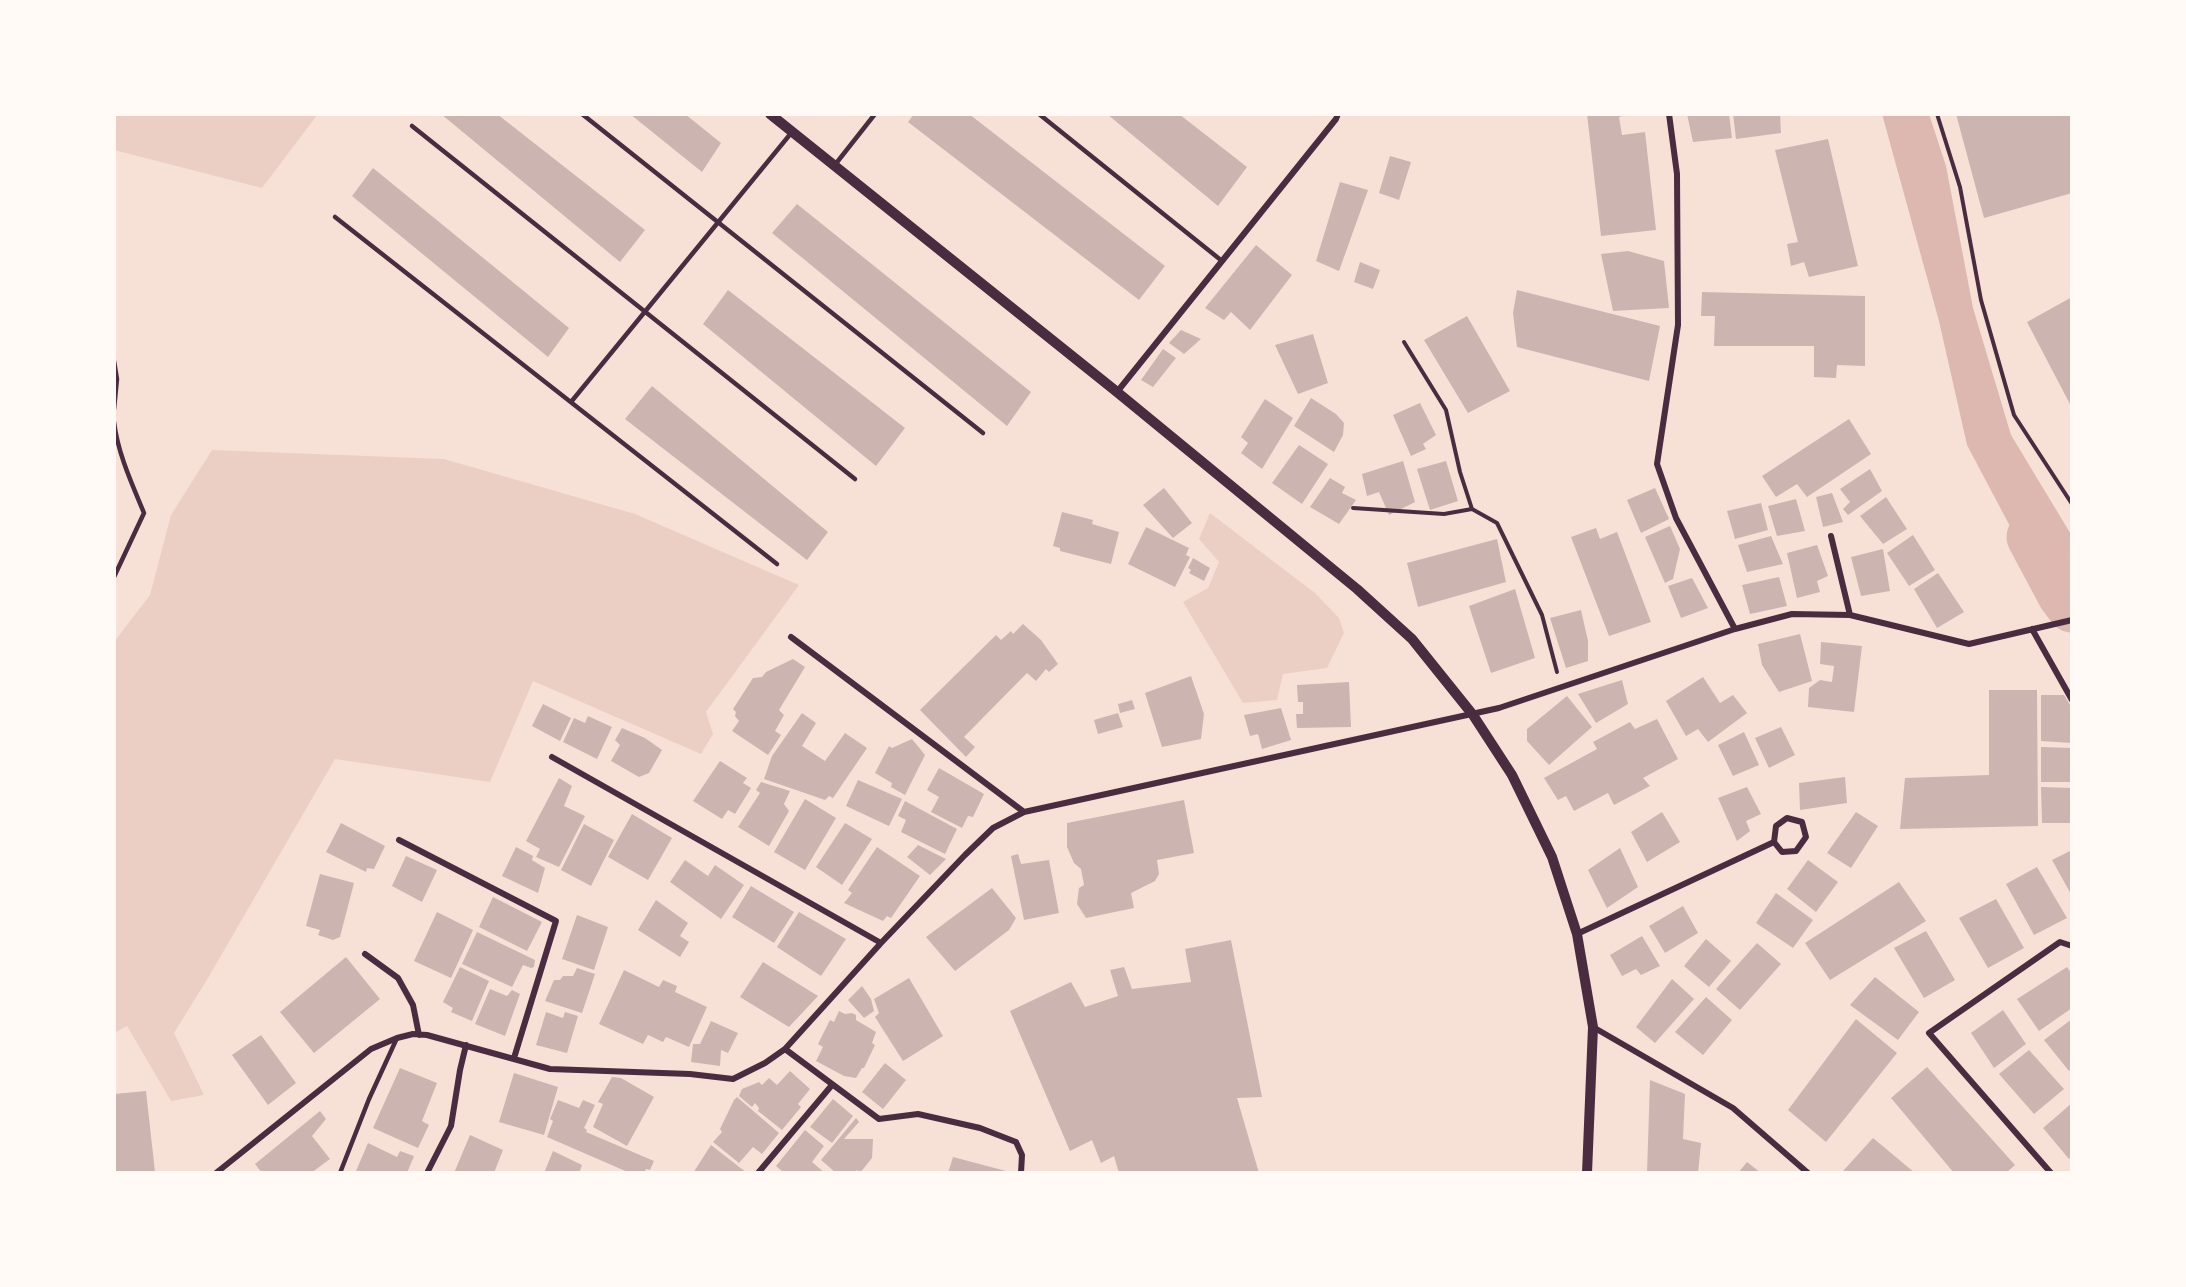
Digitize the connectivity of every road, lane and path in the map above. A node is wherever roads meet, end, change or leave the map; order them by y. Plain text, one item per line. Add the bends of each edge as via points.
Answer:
1 (582, 114) edge
2 (770, 114) edge
3 (874, 114) edge
4 (1039, 114) edge
5 (1338, 114) edge
6 (1669, 114) edge
7 (1937, 114) edge
8 (412, 126) dead end
9 (792, 132) junction
10 (834, 166) junction
11 (335, 217) dead end
12 (718, 222) junction
13 (1222, 261) junction
14 (645, 312) junction
15 (1404, 342) dead end
16 (114, 361) edge
17 (1117, 392) junction
18 (571, 402) junction
19 (114, 410) edge
20 (114, 422) edge
21 (983, 433) dead end
22 (855, 479) dead end
23 (2072, 504) edge
24 (1353, 508) dead end
25 (1472, 509) junction
26 (1831, 536) dead end
27 (777, 564) dead end
28 (114, 577) edge
29 (1850, 615) junction
30 (2072, 620) edge
31 (1736, 629) junction
32 (2032, 629) junction
33 (791, 637) dead end
34 (1561, 687) junction
35 (2072, 699) edge
36 (1473, 715) junction
37 (552, 757) dead end
38 (1024, 812) junction
39 (399, 840) dead end
40 (1774, 842) junction
41 (1577, 934) junction
42 (881, 943) junction
43 (2072, 946) edge
44 (366, 954) dead end
45 (1593, 1027) junction
46 (419, 1035) junction
47 (397, 1038) junction
48 (466, 1045) junction
49 (785, 1049) junction
50 (514, 1058) junction
51 (832, 1085) junction
52 (216, 1173) edge
53 (340, 1173) edge
54 (427, 1173) edge
55 (758, 1173) edge
56 (1021, 1173) edge
57 (1587, 1173) edge
58 (1808, 1173) edge
59 (2051, 1173) edge

1 - 12 lane
2 - 9 street
3 - 10 lane
4 - 13 lane
5 - 13 street
6 - 31 street via 1677,174 1677,326 1657,464 1676,518
7 - 23 path via 1960,187 1981,300 2014,415
8 - 14 lane
9 - 10 street
9 - 12 lane
10 - 17 street
11 - 18 lane
12 - 14 lane
12 - 21 lane
13 - 17 street
14 - 18 lane
14 - 22 lane
15 - 25 path via 1446,410
16 - 19 lane
17 - 36 street via 1373,603 1412,639
18 - 27 lane
20 - 28 lane via 144,513
24 - 25 path via 1444,514
25 - 34 path via 1497,523 1542,615
26 - 29 street
29 - 31 street via 1792,614
29 - 32 street via 1969,644
30 - 32 street
31 - 34 street
32 - 35 street
33 - 38 street
34 - 36 street
36 - 38 street
36 - 41 street via 1512,775 1552,857
37 - 42 street
38 - 42 street via 993,828
39 - 50 street via 556,921
40 - 40 street via 1776,825 1787,818 1802,822 1806,837 1796,851 1782,852
40 - 41 street
41 - 45 street
42 - 49 street
43 - 59 street via 2060,942 1929,1033
44 - 46 street via 398,978 413,1005
45 - 57 street
45 - 58 street via 1733,1108
46 - 47 street
46 - 48 street
47 - 52 street via 371,1049
47 - 53 lane
48 - 50 street
48 - 54 street via 451,1126
49 - 50 street via 733,1079 550,1069
49 - 51 street
51 - 55 street
51 - 56 street via 879,1119 918,1114 980,1128 1016,1142 1022,1155

